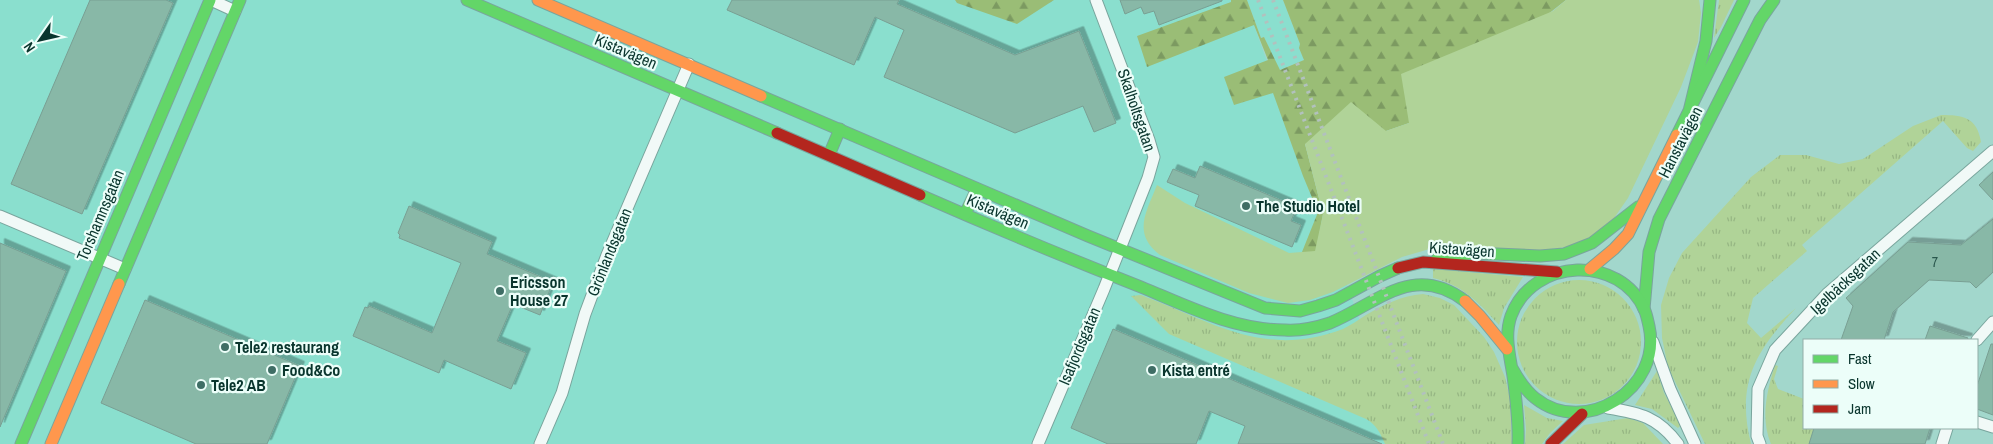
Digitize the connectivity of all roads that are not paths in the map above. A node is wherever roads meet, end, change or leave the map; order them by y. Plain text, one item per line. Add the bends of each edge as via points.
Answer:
1 (210, 0) edge
2 (240, 0) edge
3 (467, 0) edge
4 (538, 0) edge
5 (1096, 0) edge
6 (1710, 0) edge
7 (1744, 0) edge
8 (1774, 0) edge
9 (235, 11) junction
10 (688, 64) junction
11 (677, 90) junction
12 (1690, 107) junction
13 (840, 130) junction
14 (1993, 151) edge
15 (829, 156) junction
16 (977, 189) junction
17 (1644, 202) junction
18 (966, 214) junction
19 (0, 216) edge
20 (1120, 249) junction
21 (99, 259) junction
22 (1423, 262) junction
23 (1590, 269) junction
24 (125, 270) junction
25 (1556, 272) junction
26 (1109, 274) junction
27 (1644, 308) junction
28 (1993, 322) edge
29 (1651, 335) junction
30 (1978, 339) edge
31 (1507, 349) junction
32 (1512, 368) junction
33 (1608, 408) junction
34 (1582, 414) junction
35 (1978, 422) edge
36 (1993, 427) edge
37 (1947, 429) edge
38 (20, 444) edge
39 (51, 444) edge
40 (540, 444) edge
41 (1038, 444) edge
42 (1518, 444) edge
43 (1551, 444) edge
44 (1678, 444) edge
45 (1694, 444) edge
46 (1760, 444) edge
47 (1942, 444) edge

1 - 9 street
1 - 21 main road, Torshamnsgatan
2 - 9 main road
3 - 11 main road, Kistavägen
4 - 10 main road, Kistavägen
5 - 20 street, Skalholtsgatan via 1154,157
6 - 12 main road via 1707,39
7 - 12 main road
8 - 27 main road, Hanstavägen via 1760,20 1659,219 1649,252
9 - 24 main road
10 - 11 street, Grönlandsgatan
10 - 13 main road, Kistavägen
11 - 15 main road, Kistavägen
11 - 40 street, Grönlandsgatan via 607,255 585,314 562,393
12 - 17 main road, Hanstavägen
13 - 15 main road
13 - 16 main road, Kistavägen
14 - 46 street, Igelbäcksgatan via 1827,294 1775,350 1758,389 1757,436
15 - 18 main road, Kistavägen
16 - 18 main road
16 - 20 main road, Kistavägen
17 - 22 main road via 1617,226 1574,251 1523,256 1460,254
17 - 23 main road, Hanstavägen via 1628,234
18 - 26 main road, Kistavägen
19 - 21 street
20 - 22 main road, Kistavägen via 1265,308 1300,311 1336,300 1399,268
20 - 26 street, Isafjordsgatan
21 - 24 street
21 - 38 main road, Torshamnsgatan
22 - 25 main road, Kistavägen
23 - 25 main road, Hanstavägen
23 - 27 main road, Hanstavägen via 1622,282
24 - 39 main road
25 - 31 main road, Hanstavägen via 1532,286 1518,302 1509,321
26 - 31 main road, Kistavägen via 1232,322 1275,330 1314,328 1390,291 1428,283 1460,296
26 - 41 street, Isafjordsgatan
27 - 29 main road, Hanstavägen
28 - 30 street
29 - 33 main road, Hanstavägen via 1648,365 1641,378 1621,400
29 - 45 street
31 - 32 main road, Hanstavägen
32 - 34 main road, Hanstavägen via 1523,387 1540,402 1553,409
32 - 42 main road, Hanstavägen via 1518,412
33 - 34 main road, Hanstavägen
33 - 44 street via 1647,416
34 - 43 main road
35 - 36 street
37 - 47 street

